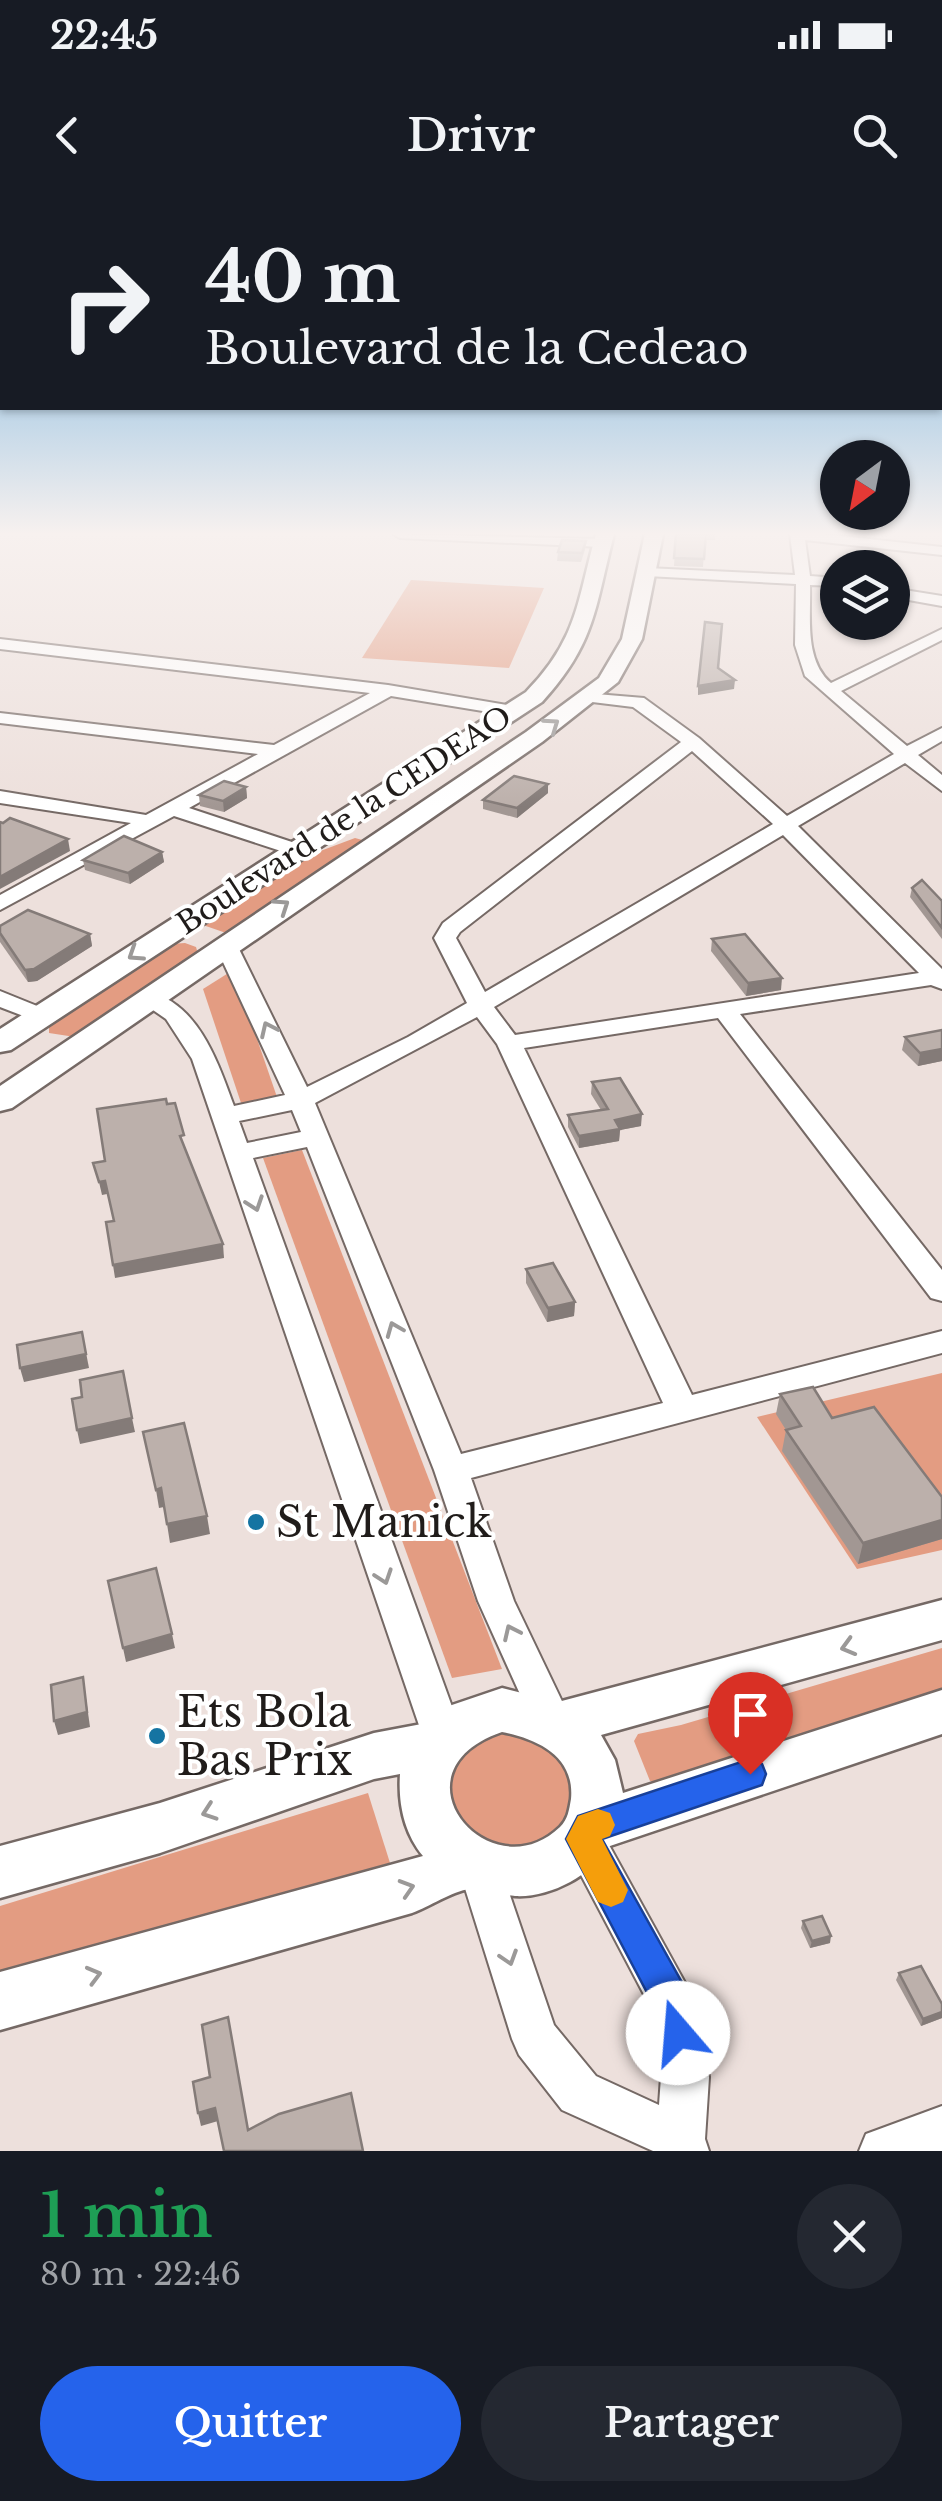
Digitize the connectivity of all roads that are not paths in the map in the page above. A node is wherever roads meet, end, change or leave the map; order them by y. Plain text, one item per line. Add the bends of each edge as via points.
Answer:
1 (584, 625) edge
2 (635, 625) edge
3 (805, 625) edge
4 (942, 634) edge
5 (0, 644) edge
6 (614, 672) junction
7 (388, 690) junction
8 (828, 690) junction
9 (590, 697) junction
10 (632, 699) junction
11 (513, 712) junction
12 (0, 718) edge
13 (941, 738) edge
14 (694, 742) junction
15 (276, 751) junction
16 (902, 755) junction
17 (871, 774) junction
18 (942, 785) edge
19 (0, 797) edge
20 (172, 809) junction
21 (149, 823) junction
22 (783, 824) junction
23 (294, 849) junction
24 (0, 904) edge
25 (168, 932) junction
26 (226, 945) junction
27 (940, 978) edge
28 (0, 998) edge
29 (149, 999) junction
30 (479, 1004) junction
31 (724, 1010) junction
32 (22, 1028) edge
33 (509, 1043) junction
34 (79, 1046) junction
35 (300, 1100) junction
36 (0, 1101) edge
37 (226, 1116) junction
38 (316, 1137) junction
39 (238, 1153) junction
40 (942, 1290) edge
41 (942, 1342) edge
42 (682, 1410) junction
43 (451, 1470) junction
44 (942, 1620) edge
45 (942, 1712) edge
46 (554, 1722) junction
47 (440, 1740) junction
48 (586, 1833) junction
49 (475, 1864) junction
50 (0, 1872) edge
51 (0, 2000) edge
52 (942, 2130) edge
53 (683, 2145) edge
54 (883, 2151) edge

1 - 11 main road, Boulevard de la CEDEAO via 556,675
2 - 6 main road
3 - 8 street via 806,660
4 - 8 street
5 - 7 street
6 - 9 main road
6 - 10 street
7 - 11 street
7 - 15 street
8 - 16 street
9 - 10 street
26 -> 9 main road
10 - 14 street
11 - 23 main road, Boulevard de la CEDEAO
12 - 15 street
13 - 16 street
14 - 22 street
14 - 30 street via 451,928 446,944
15 - 20 street
16 - 17 street
16 - 18 street
17 - 18 street
17 - 22 street
19 - 21 street
20 - 21 street
20 - 23 street
21 - 24 street
22 - 27 street
22 - 30 street
23 - 25 main road, Boulevard de la CEDEAO
25 - 26 main road via 202,934
25 -> 32 main road, Boulevard de la CEDEAO
26 - 29 main road
35 -> 26 street
27 - 31 street
28 - 32 street
29 - 34 main road
29 - 37 street via 187,1028
30 - 33 street
30 - 35 street
31 - 33 street
31 - 40 street
32 - 34 main road via 41,1043
33 - 42 street
34 - 36 main road
35 - 37 street
35 - 38 street
37 - 39 street
38 - 39 street
43 -> 38 street
39 -> 47 street
41 - 42 street
42 - 43 street
46 -> 43 street via 496,1601
44 -> 46 main road
45 - 48 main road
46 - 47 main road via 502,1710 470,1718
46 - 48 main road via 591,1759 598,1782 598,1805
47 - 49 main road via 426,1764 424,1808 450,1848
47 -> 50 main road
48 - 49 main road via 548,1864 525,1871
48 - 53 street via 671,2000 686,2077
51 -> 49 main road
49 -> 53 street via 535,2040 579,2093
52 - 54 street

